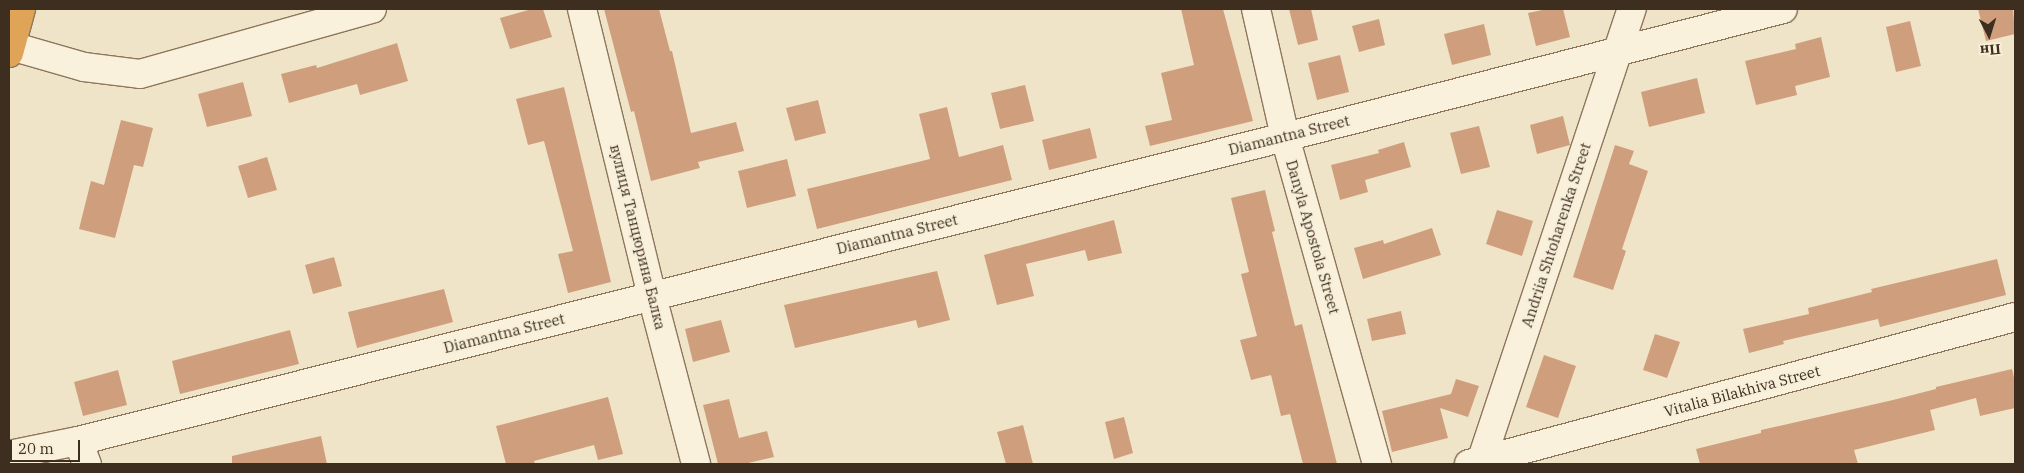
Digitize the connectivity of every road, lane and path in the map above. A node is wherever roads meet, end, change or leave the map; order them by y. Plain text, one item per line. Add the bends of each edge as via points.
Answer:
1 (21, 9) edge
2 (372, 9) edge
3 (582, 9) edge
4 (1256, 9) edge
5 (1632, 9) edge
6 (1783, 9) edge
7 (10, 50) edge
8 (1618, 50) junction
9 (1285, 137) junction
10 (652, 296) junction
11 (2015, 316) edge
12 (82, 453) edge
13 (9, 454) edge
14 (1475, 463) edge
15 (696, 464) edge
16 (1377, 464) edge

1 - 7 highway
2 - 7 street via 140,74 84,67
3 - 10 street, вулиця Танцюрина Балка
4 - 9 street, Danyla Apostola Street
5 - 8 street, Andriia Shtoharenka Street
6 - 8 street, Diamantna Street
8 - 9 street, Diamantna Street
8 - 14 street, Andriia Shtoharenka Street
9 - 10 street, Diamantna Street
9 - 16 street, Danyla Apostola Street
10 - 12 street, Diamantna Street
10 - 15 street, вулиця Танцюрина Балка
11 - 14 street, Vitalia Bilakhiva Street
12 - 13 street, Diamantna Street

